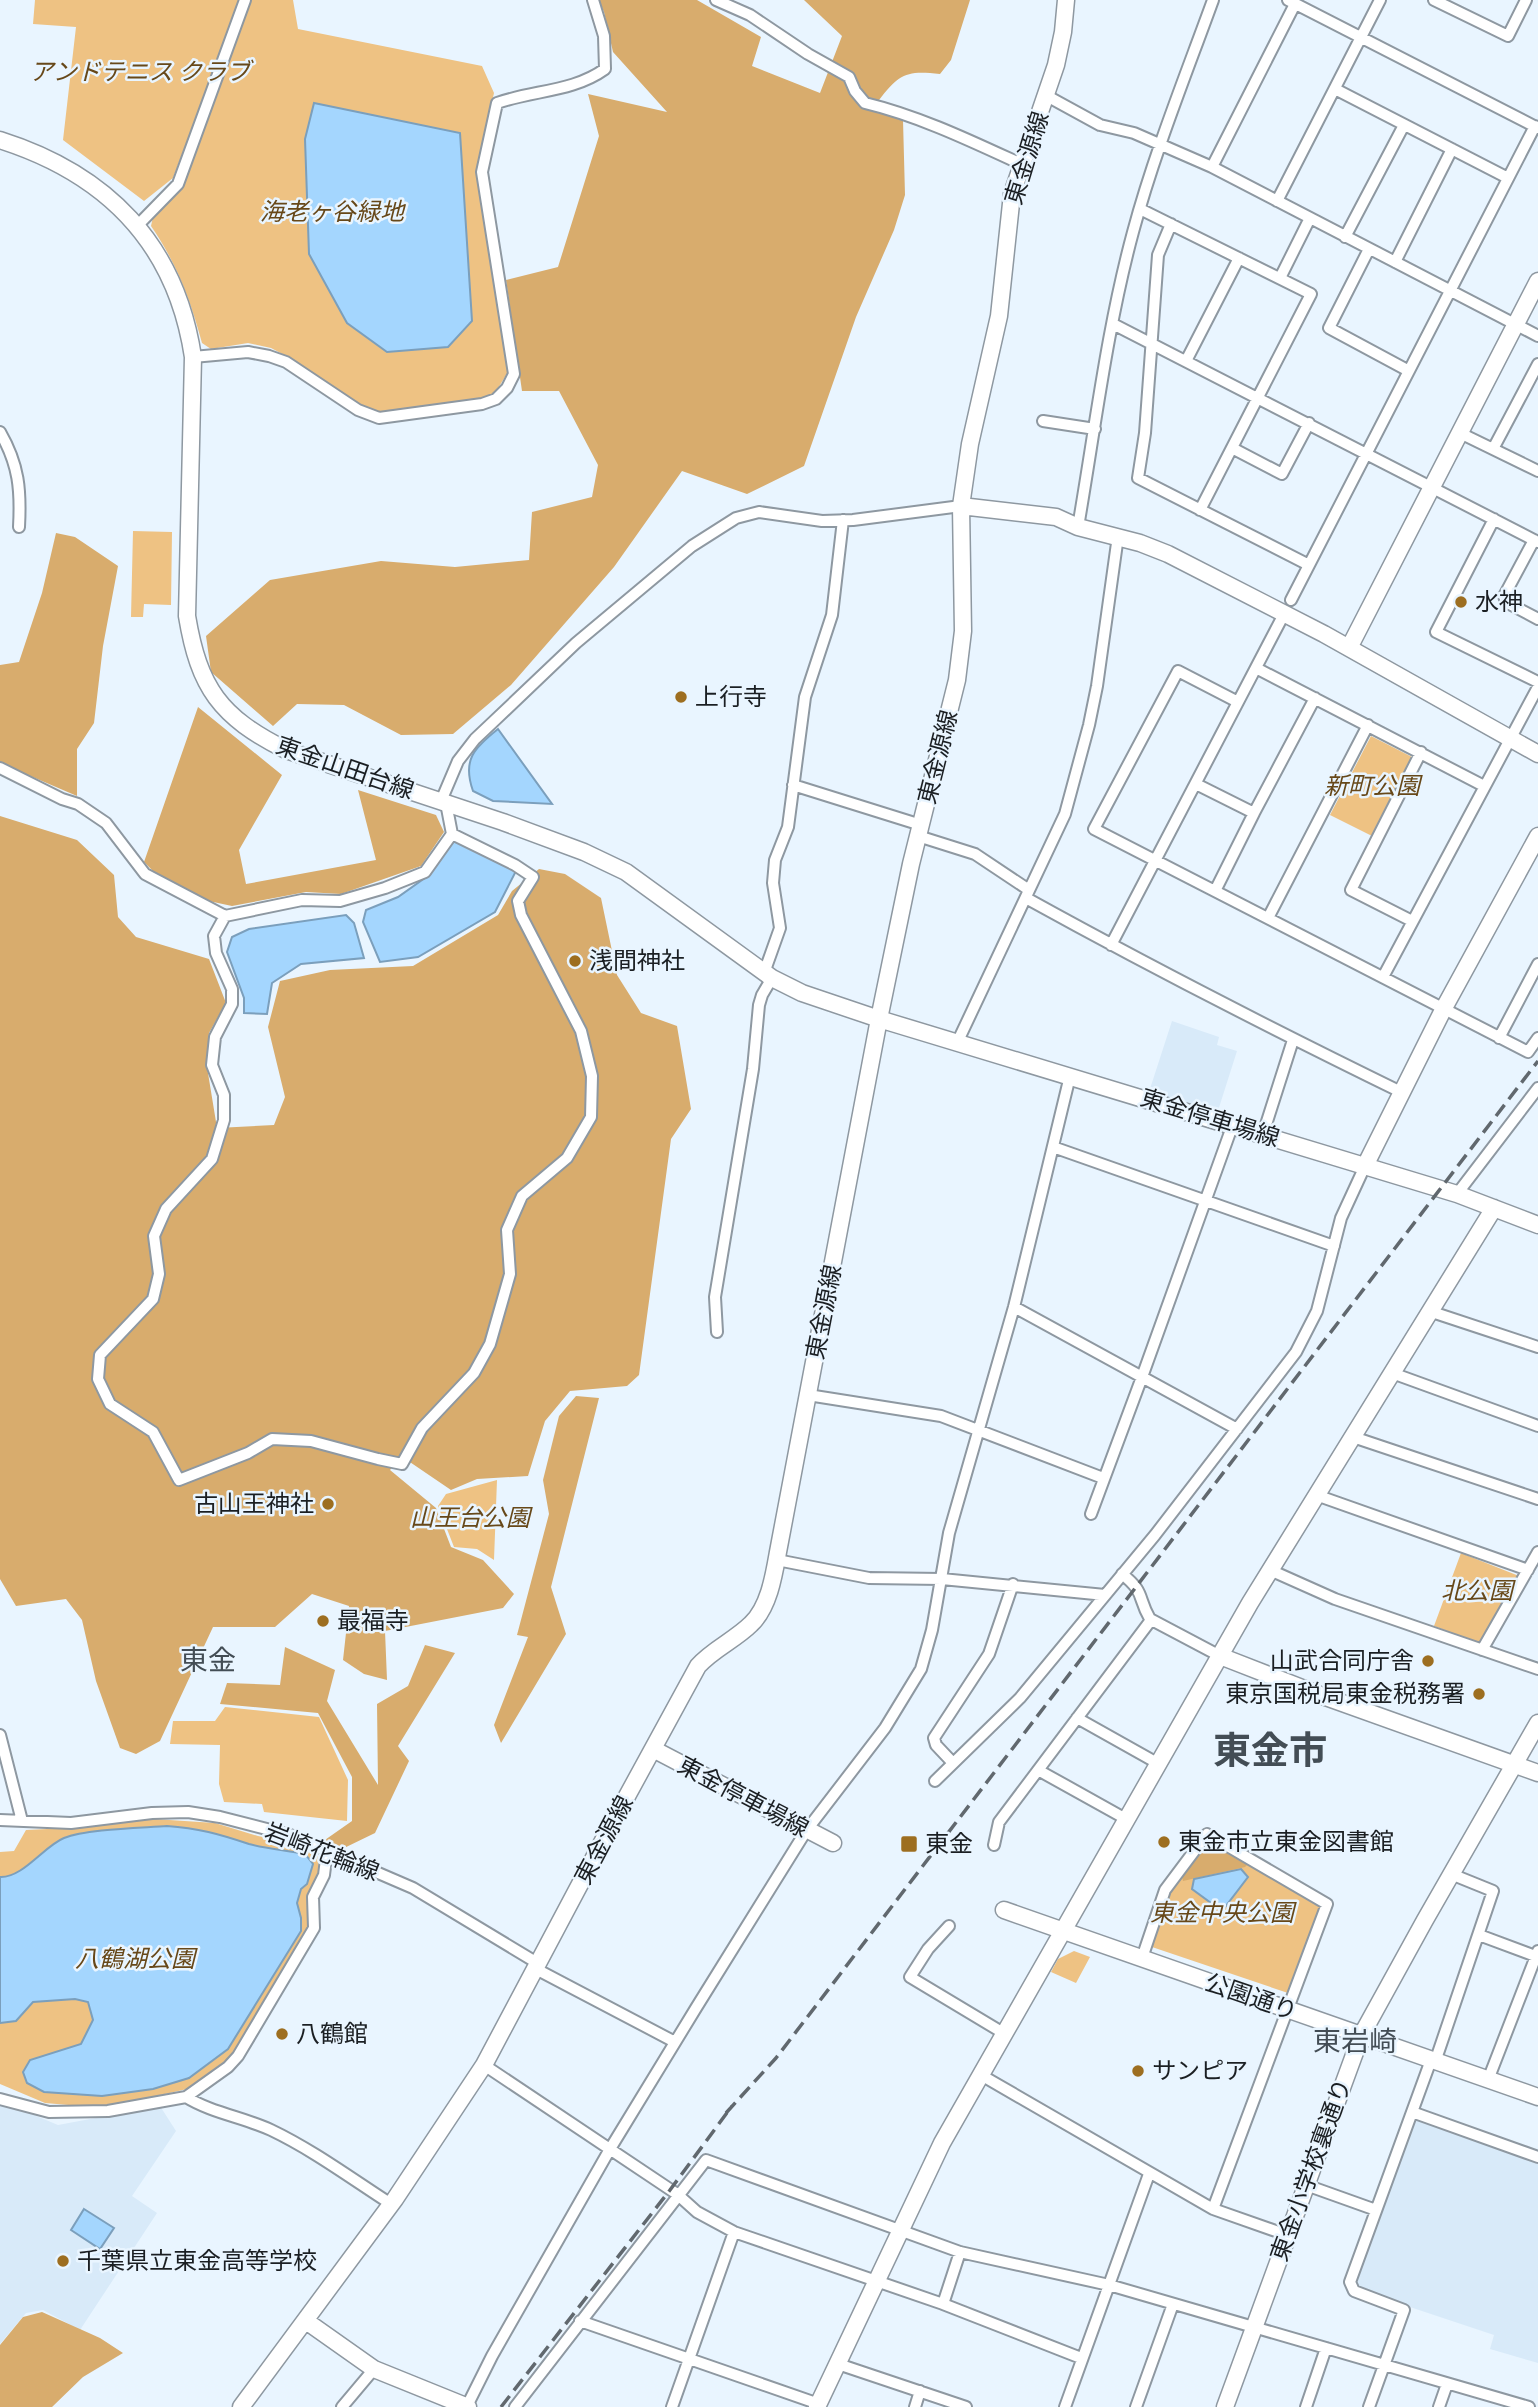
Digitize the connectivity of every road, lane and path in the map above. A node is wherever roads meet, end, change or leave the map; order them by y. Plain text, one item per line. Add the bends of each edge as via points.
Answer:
1 (245, 0) edge
2 (593, 0) edge
3 (716, 0) edge
4 (1066, 0) edge
5 (1213, 0) edge
6 (1380, 0) edge
7 (1434, 0) edge
8 (1526, 0) edge
9 (1292, 2) edge
10 (1458, 5) edge
11 (1361, 37) junction
12 (1335, 89) junction
13 (1047, 96) junction
14 (1405, 125) junction
15 (1536, 127) edge
16 (0, 140) edge
17 (1161, 145) junction
18 (1452, 149) junction
19 (1021, 164) junction
20 (1212, 167) junction
21 (1508, 178) junction
22 (1277, 201) junction
23 (1140, 209) junction
24 (1310, 218) junction
25 (1171, 224) junction
26 (136, 226) junction
27 (1345, 237) junction
28 (1369, 249) junction
29 (1239, 258) junction
30 (1395, 262) junction
31 (1280, 278) junction
32 (1538, 281) edge
33 (1450, 290) junction
34 (1113, 324) junction
35 (1516, 325) junction
36 (1538, 336) edge
37 (1150, 343) junction
38 (193, 357) junction
39 (1186, 361) junction
40 (1538, 364) edge
41 (1409, 371) junction
42 (1259, 398) junction
43 (1043, 421) dead end
44 (1309, 423) junction
45 (1095, 429) junction
46 (0, 432) edge
47 (1460, 433) junction
48 (1232, 449) junction
49 (1493, 449) junction
50 (1367, 453) junction
51 (1538, 471) edge
52 (1432, 486) junction
53 (961, 506) junction
54 (1200, 510) junction
55 (1494, 519) junction
56 (843, 520) junction
57 (19, 527) dead end
58 (1078, 527) junction
59 (1118, 536) junction
60 (1536, 541) edge
61 (1309, 565) junction
62 (1287, 607) junction
63 (1538, 619) edge
64 (1349, 648) junction
65 (1256, 668) junction
66 (1538, 685) edge
67 (1315, 698) junction
68 (1238, 702) junction
69 (1368, 725) junction
70 (1511, 740) junction
71 (1421, 752) junction
72 (1538, 754) edge
73 (0, 768) edge
74 (1196, 784) junction
75 (793, 785) junction
76 (1484, 786) junction
77 (443, 802) junction
78 (1254, 813) junction
79 (920, 830) junction
80 (452, 834) junction
81 (1538, 836) edge
82 (1156, 861) junction
83 (1215, 891) junction
84 (1027, 894) junction
85 (225, 916) junction
86 (1268, 918) junction
87 (1412, 921) junction
88 (1111, 945) junction
89 (1538, 964) edge
90 (768, 975) junction
91 (1383, 977) junction
92 (1444, 1008) junction
93 (879, 1019) junction
94 (1499, 1038) junction
95 (1538, 1038) edge
96 (1293, 1040) junction
97 (957, 1043) junction
98 (1070, 1076) junction
99 (1538, 1088) edge
100 (1401, 1092) junction
101 (1233, 1124) junction
102 (1263, 1134) junction
103 (1053, 1147) junction
104 (1365, 1166) junction
105 (1457, 1194) junction
106 (1204, 1200) junction
107 (1494, 1208) junction
108 (1538, 1225) edge
109 (1334, 1246) junction
110 (1014, 1307) junction
111 (1429, 1311) junction
112 (717, 1332) dead end
113 (1538, 1347) edge
114 (1392, 1373) junction
115 (1142, 1377) junction
116 (808, 1395) junction
117 (1538, 1426) edge
118 (979, 1429) junction
119 (1237, 1429) junction
120 (1353, 1437) junction
121 (1103, 1478) junction
122 (1316, 1495) junction
123 (1538, 1499) edge
124 (1091, 1514) dead end
125 (1538, 1552) edge
126 (777, 1560) junction
127 (1270, 1570) junction
128 (1528, 1570) junction
129 (1122, 1574) junction
130 (942, 1579) junction
131 (1013, 1584) junction
132 (1105, 1595) junction
133 (1151, 1620) junction
134 (1482, 1650) junction
135 (1220, 1656) junction
136 (1538, 1669) edge
137 (1077, 1718) junction
138 (1538, 1723) edge
139 (0, 1735) edge
140 (653, 1749) junction
141 (953, 1763) junction
142 (1158, 1764) junction
143 (1515, 1765) junction
144 (1038, 1770) junction
145 (1538, 1773) edge
146 (935, 1781) dead end
147 (1126, 1819) junction
148 (0, 1820) edge
149 (22, 1821) junction
150 (806, 1831) junction
151 (833, 1843) dead end
152 (994, 1845) dead end
153 (327, 1851) junction
154 (1451, 1874) junction
155 (1004, 1910) dead end
156 (949, 1926) dead end
157 (1062, 1931) junction
158 (1479, 1936) junction
159 (1537, 1955) edge
160 (1142, 1958) junction
161 (538, 1966) junction
162 (1288, 2010) junction
163 (1005, 2034) junction
164 (1361, 2036) junction
165 (675, 2042) junction
166 (1433, 2061) junction
167 (484, 2065) junction
168 (981, 2075) junction
169 (1488, 2080) junction
170 (186, 2097) junction
171 (1538, 2097) edge
172 (0, 2099) edge
173 (1412, 2112) junction
174 (610, 2149) junction
175 (1538, 2157) edge
176 (1149, 2174) junction
177 (1306, 2185) junction
178 (677, 2194) junction
179 (391, 2204) junction
180 (1213, 2209) junction
181 (1376, 2210) junction
182 (900, 2230) junction
183 (734, 2232) junction
184 (1287, 2235) junction
185 (960, 2252) junction
186 (876, 2282) junction
187 (1109, 2285) junction
188 (943, 2304) junction
189 (1173, 2304) junction
190 (580, 2320) junction
191 (306, 2321) junction
192 (1255, 2327) junction
193 (1326, 2348) junction
194 (1081, 2358) junction
195 (690, 2359) junction
196 (838, 2364) junction
197 (1384, 2366) junction
198 (374, 2369) junction
199 (1447, 2384) junction
200 (920, 2391) junction
201 (818, 2405) edge
202 (241, 2407) edge
203 (342, 2407) edge
204 (467, 2407) edge
205 (515, 2407) edge
206 (672, 2407) edge
207 (915, 2407) edge
208 (966, 2407) edge
209 (1065, 2407) edge
210 (1136, 2407) edge
211 (1225, 2407) edge
212 (1306, 2407) edge
213 (1370, 2407) edge
214 (1439, 2407) edge
215 (1529, 2407) edge

1 - 26 street via 178,184
2 - 38 street via 604,36 605,69 569,88 498,103 482,172 514,374 496,399 379,418 358,411 286,362 269,356 248,352
3 - 19 street via 750,15 849,77 864,103 964,138
4 - 13 main road, 東金源線
5 - 17 street
6 - 11 street
7 - 10 street
8 - 10 street via 1508,36
9 - 11 street
9 - 20 street
11 - 12 street
11 - 15 street
12 - 14 street
12 - 22 street
13 - 17 street via 1100,125
13 - 19 main road, 東金源線
14 - 18 street
14 - 27 street
15 - 21 street
16 - 26 main road, 東金山田台線 via 85,178
17 - 20 street
17 - 23 street
18 - 21 street
18 - 30 street
19 - 53 main road, 東金源線 via 1012,194 999,316
20 - 22 street
21 - 33 street
22 - 24 street
23 - 25 street
23 - 34 street
24 - 27 street
24 - 31 street
25 - 29 street
25 - 37 street via 1158,255
26 - 38 main road, 東金山田台線 via 176,292
27 - 28 street
28 - 30 street
28 - 41 street via 1329,328
29 - 31 street
29 - 39 street
30 - 33 street
31 - 42 street via 1311,294
32 - 35 main road
33 - 35 street
33 - 41 street
34 - 37 street
34 - 45 street
35 - 36 street
35 - 47 main road
37 - 39 street
37 - 54 street via 1138,478
38 - 77 main road, 東金山田台線 via 187,616 207,685 224,708 253,733 286,750
39 - 42 street
40 - 49 street
41 - 50 street
42 - 44 street
42 - 48 street
43 - 45 street
44 - 48 street via 1282,474
44 - 50 street
45 - 58 street
46 - 57 street via 19,477
47 - 49 street
47 - 52 main road
48 - 54 street
49 - 51 street
50 - 52 street
50 - 61 street
52 - 55 street
52 - 64 main road
53 - 56 street
53 - 58 main road via 1056,517
53 - 79 main road, 東金源線 via 964,604 960,663
54 - 61 street
55 - 60 street
55 - 66 street via 1436,632
56 - 75 street via 832,615 805,697
56 - 77 street via 759,512 736,517 692,547 576,643 475,739 458,761
58 - 59 main road
59 - 62 main road
59 - 84 street via 1089,725 1065,814
60 - 63 street via 1504,598
61 - 62 street
62 - 64 main road
62 - 65 street
64 - 70 main road
65 - 67 street
65 - 68 street
66 - 70 street
67 - 69 street
67 - 78 street
68 - 74 street
68 - 82 street via 1178,671 1094,829
69 - 71 street
69 - 86 street
70 - 72 main road
70 - 76 street
71 - 76 street
71 - 87 street via 1351,890
73 - 85 street via 78,804 106,823 145,874
74 - 78 street
74 - 82 street
75 - 79 street
75 - 90 street via 788,827 775,860 773,883 780,928
76 - 87 street
77 - 80 street
77 - 90 main road, 東金山田台線 via 584,852 626,872
78 - 83 street
79 - 84 street via 975,854
79 - 93 main road, 東金源線
80 - 85 street via 425,872 385,888 340,901 302,900
80 - 85 street via 533,877 518,901 521,915 581,1031 592,1076 591,1117 567,1158 522,1196 506,1230 510,1274 489,1344 474,1373 422,1428 401,1464 311,1441 272,1439 178,1480 153,1432 110,1404 98,1379 100,1355 153,1299 159,1274 153,1236 166,1209 212,1159 224,1120 224,1095 212,1065 215,1037 232,1004 232,989 216,953 214,936
81 - 92 main road
82 - 83 street
82 - 88 street
83 - 86 street
84 - 88 street
84 - 97 street
86 - 91 street
87 - 91 street
88 - 96 street
89 - 94 street
90 - 93 main road, 東金山田台線 via 802,993
90 - 112 street via 759,1004 715,1297
91 - 92 street
92 - 94 street
92 - 100 main road
93 - 97 main road, 東金停車場線
93 - 116 main road, 東金源線
94 - 95 street via 1528,1052
96 - 100 street
96 - 102 street
97 - 98 main road, 東金停車場線
98 - 101 main road, 東金停車場線
98 - 103 street
99 - 105 street
100 - 104 main road
101 - 102 main road, 東金停車場線
101 - 106 street
102 - 104 main road, 東金停車場線
103 - 106 street
103 - 110 street
104 - 105 main road, 東金停車場線
104 - 109 street via 1341,1218
105 - 107 main road, 東金停車場線
106 - 109 street
106 - 115 street
107 - 108 main road, 東金停車場線
107 - 111 main road
109 - 119 street via 1308,1332
110 - 115 street
110 - 118 street
111 - 113 street
111 - 114 main road
114 - 117 street
114 - 120 main road
115 - 119 street
115 - 121 street
116 - 118 street via 940,1416
116 - 126 main road, 東金源線
118 - 121 street
118 - 130 street via 949,1533
119 - 129 street
120 - 122 main road
120 - 123 street
121 - 124 street
122 - 127 main road
122 - 128 street
125 - 128 street
126 - 130 street via 869,1578
126 - 140 main road, 東金源線 via 758,1617 698,1666
127 - 134 street via 1335,1600
127 - 135 main road
128 - 134 street
129 - 132 street
129 - 133 street via 1142,1593 1143,1608
130 - 131 street
130 - 150 street via 916,1679 885,1728
131 - 132 street
131 - 141 street via 989,1654 934,1738
132 - 141 street via 1020,1698
133 - 135 street
133 - 137 street
134 - 136 street
135 - 142 main road
135 - 143 main road
137 - 142 street
137 - 144 street
138 - 143 main road, 東金小学校裏通り
139 - 149 street
140 - 150 main road, 東金停車場線
140 - 161 main road, 東金源線
141 - 146 street
142 - 147 main road
143 - 145 main road
143 - 154 main road, 東金小学校裏通り
144 - 147 street
144 - 152 street via 999,1822
147 - 157 main road
148 - 149 street, 岩崎花輪線
149 - 153 street, 岩崎花輪線 via 71,1823 188,1812 290,1835
150 - 151 main road, 東金停車場線
150 - 165 street
153 - 161 street, 岩崎花輪線 via 413,1888
153 - 170 street via 324,1875 313,1897 314,1928 294,1964 238,2056
154 - 158 street via 1493,1891
154 - 164 main road, 東金小学校裏通り
155 - 157 main road, 公園通り
156 - 163 street via 910,1977
157 - 160 main road, 公園通り
157 - 163 main road
158 - 159 street
158 - 166 street
159 - 169 street
160 - 162 main road, 公園通り
160 - 162 street via 1165,1891 1207,1833 1327,1904
161 - 165 street, 岩崎花輪線
161 - 167 main road, 東金源線
162 - 164 main road, 公園通り
162 - 180 street
163 - 168 main road
164 - 166 main road, 公園通り
164 - 177 main road, 東金小学校裏通り
165 - 174 street
166 - 169 main road, 公園通り
166 - 173 street
167 - 174 street
167 - 179 main road, 東金源線
168 - 176 street
168 - 182 main road
169 - 171 main road, 公園通り
170 - 172 street via 81,2113 49,2112
170 - 179 street via 279,2134
173 - 175 street
173 - 181 street
174 - 178 street
174 - 204 street
176 - 180 street
176 - 187 street
177 - 181 street
177 - 184 main road, 東金小学校裏通り
178 - 182 street via 706,2160
178 - 183 street
178 - 190 street
179 - 191 main road, 東金源線
180 - 184 street
181 - 197 street via 1350,2282 1353,2291 1404,2310
182 - 185 street
182 - 186 main road
183 - 186 street
183 - 195 street
184 - 192 main road, 東金小学校裏通り
185 - 187 street
185 - 188 street
186 - 188 street
186 - 196 main road
187 - 189 street
187 - 194 street
188 - 194 street
189 - 192 street
189 - 210 street
190 - 195 street
190 - 205 street
191 - 198 main road
191 - 202 main road, 東金源線
192 - 193 street
192 - 211 main road, 東金小学校裏通り
193 - 197 street
193 - 212 street
194 - 209 street
195 - 201 street
195 - 206 street
196 - 200 street
196 - 201 main road
197 - 199 street
197 - 213 street
198 - 203 street
198 - 204 main road
199 - 214 street
199 - 215 street
200 - 207 street
200 - 208 street

